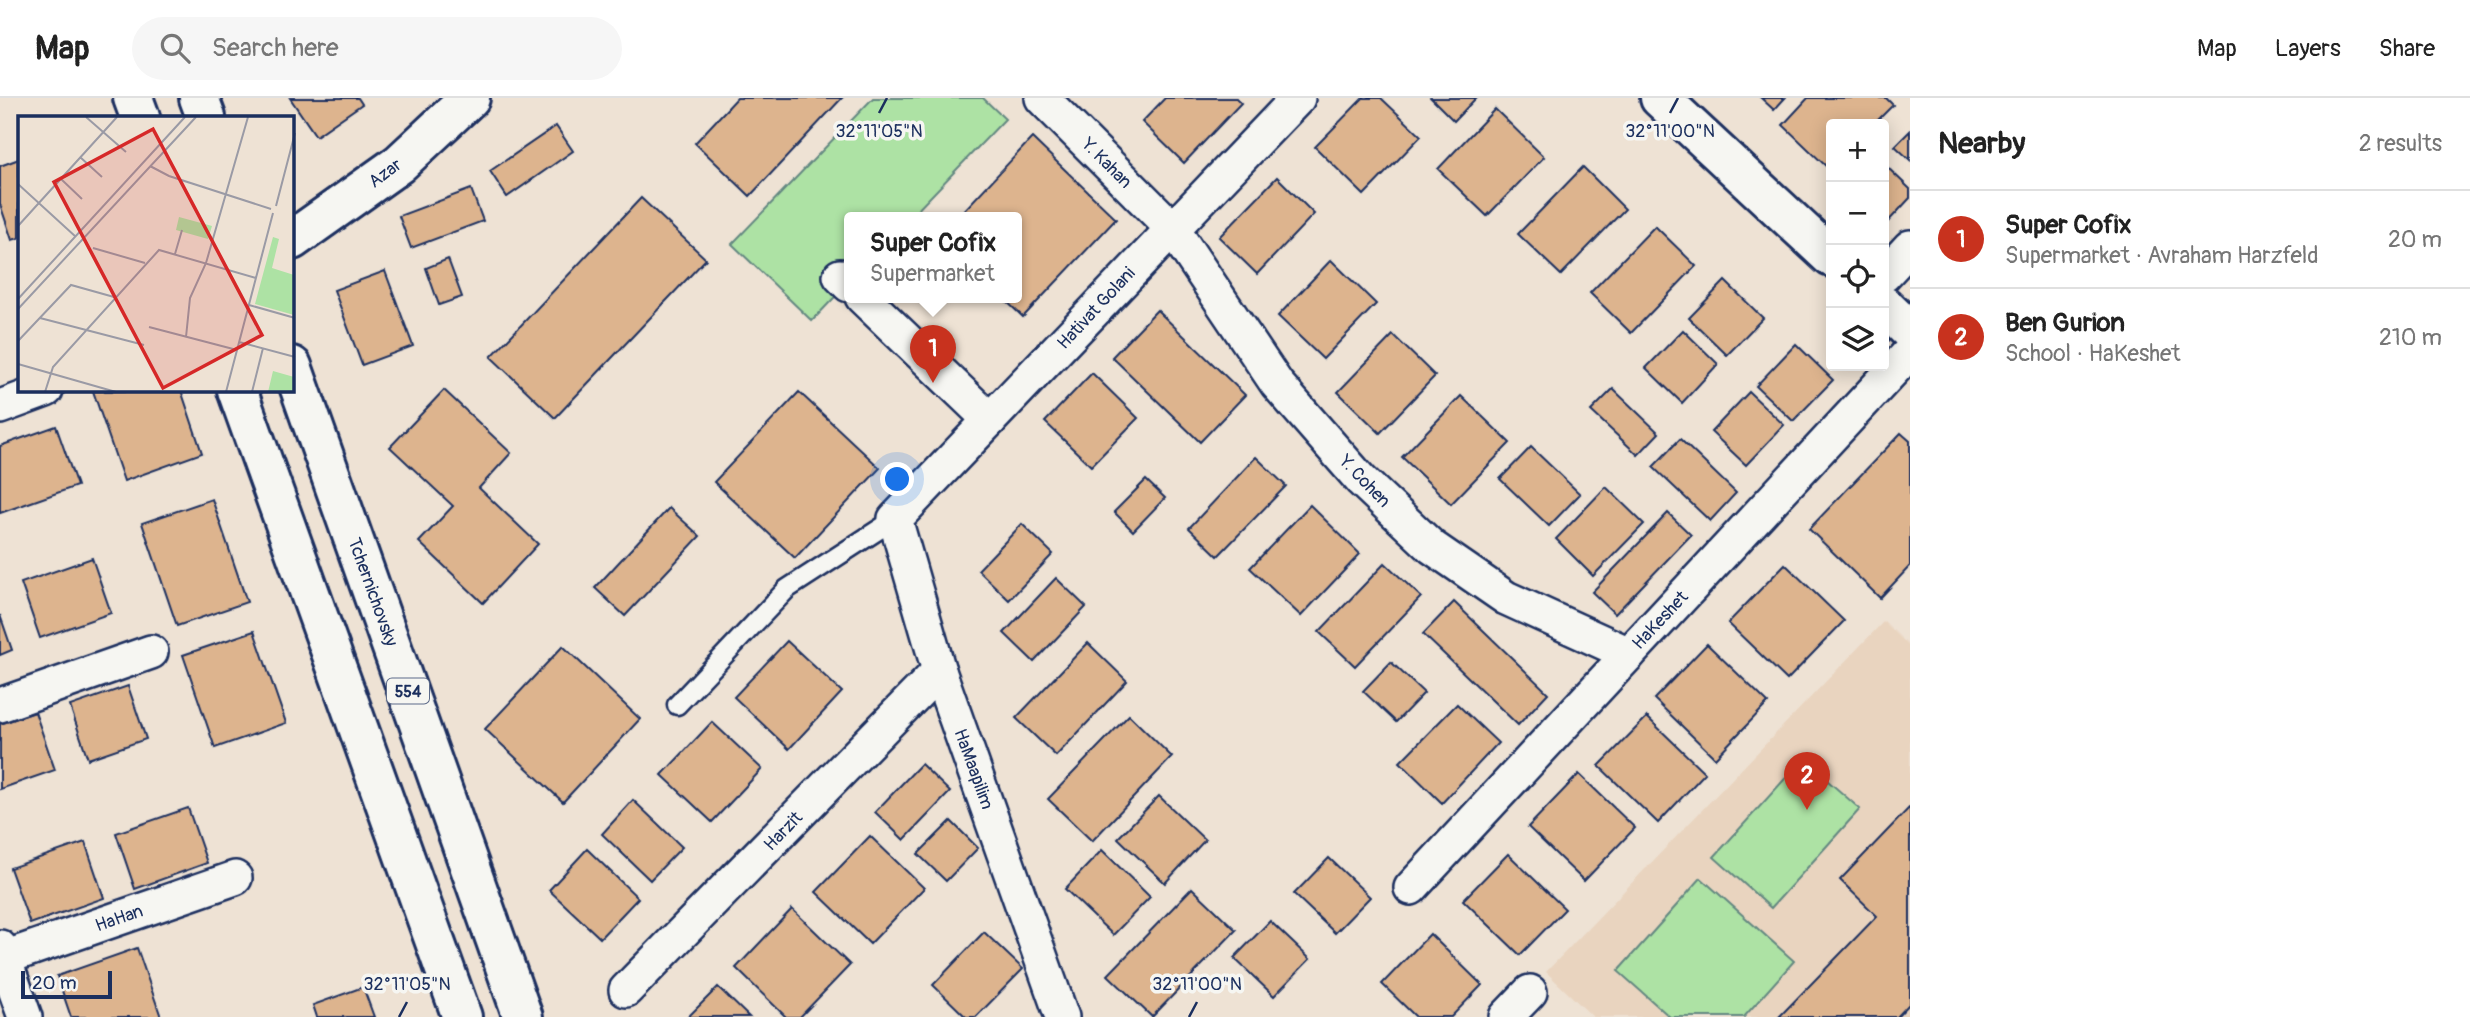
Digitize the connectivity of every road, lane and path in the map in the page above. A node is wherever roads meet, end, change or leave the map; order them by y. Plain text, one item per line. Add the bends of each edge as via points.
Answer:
1 (133, 98) edge
2 (199, 98) edge
3 (470, 98) edge
4 (1042, 98) edge
5 (1298, 98) edge
6 (1660, 98) edge
7 (140, 116) edge
8 (206, 116) edge
9 (1172, 228) junction
10 (294, 239) edge
11 (1910, 247) edge
12 (1826, 252) edge
13 (1889, 270) edge
14 (868, 303) edge
15 (1886, 308) edge
16 (1910, 331) edge
17 (1910, 352) edge
18 (294, 372) edge
19 (41, 392) edge
20 (238, 392) edge
21 (0, 407) edge
22 (990, 420) junction
23 (895, 519) junction
24 (151, 652) dead end
25 (1629, 654) junction
26 (939, 671) junction
27 (0, 705) edge
28 (677, 705) dead end
29 (235, 878) dead end
30 (1411, 888) dead end
31 (2, 953) edge
32 (626, 990) dead end
33 (1530, 992) dead end
34 (25, 1017) edge
35 (462, 1017) edge
36 (523, 1017) edge
37 (1062, 1017) edge
38 (1507, 1017) edge

1 - 7 main road
2 - 8 main road
3 - 10 main road, Azar via 399,164
4 - 9 street, Y. Kahan
5 - 9 street, Hativat Golani
6 - 12 main road
9 - 22 street, Hativat Golani
9 - 25 street, Y. Cohen via 1277,384 1361,480 1432,547 1506,598
11 - 13 street
14 - 22 street
15 - 16 main road
17 - 25 street, HaKeshet
18 - 36 main road, Tchernichovsky / 554
19 - 21 street
20 - 35 main road
22 - 23 street, Hativat Golani
23 - 26 street, HaMaapilim
23 - 28 lane via 787,589
24 - 27 street
25 - 30 street, HaKeshet
26 - 32 street, Harzit
26 - 37 street, HaMaapilim
29 - 31 street, HaHan
31 - 34 street
33 - 38 street

